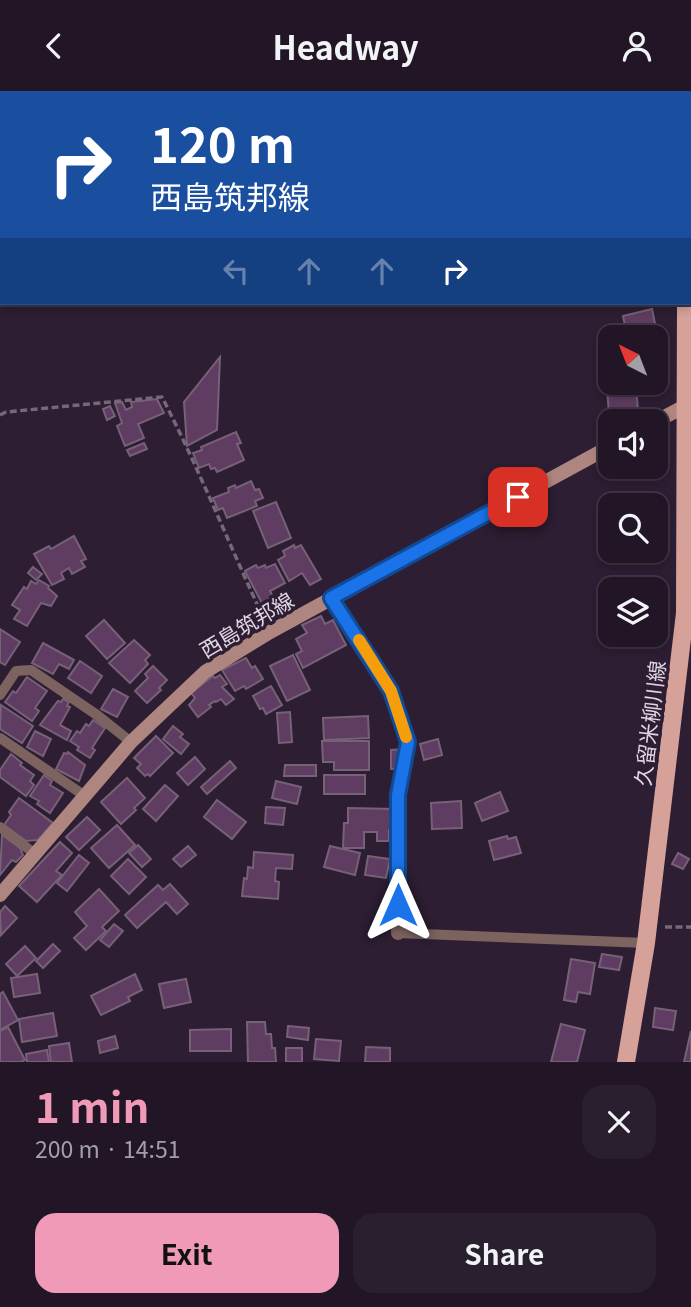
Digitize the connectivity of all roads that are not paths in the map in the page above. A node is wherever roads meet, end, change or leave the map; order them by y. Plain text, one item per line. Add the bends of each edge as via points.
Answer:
1 (686, 305) edge
2 (687, 405) junction
3 (668, 415) edge
4 (598, 453) edge
5 (331, 598) junction
6 (0, 695) edge
7 (0, 738) edge
8 (131, 742) junction
9 (85, 796) junction
10 (0, 827) edge
11 (36, 854) junction
12 (0, 895) edge
13 (398, 933) joint
14 (647, 935) junction
15 (626, 1062) edge

1 - 2 main road, 久留米柳川線
2 - 3 main road
2 - 14 main road, 久留米柳川線 via 685,613
4 - 5 main road, 西島筑邦線
5 - 8 main road, 西島筑邦線 via 205,671
5 - 13 street via 391,691 408,742 398,795
6 - 8 lane via 16,671 31,670
7 - 9 lane
8 - 9 main road, 西島筑邦線
9 - 11 main road, 西島筑邦線
10 - 11 lane
11 - 12 main road, 西島筑邦線
13 - 14 lane
14 - 15 main road, 久留米柳川線

